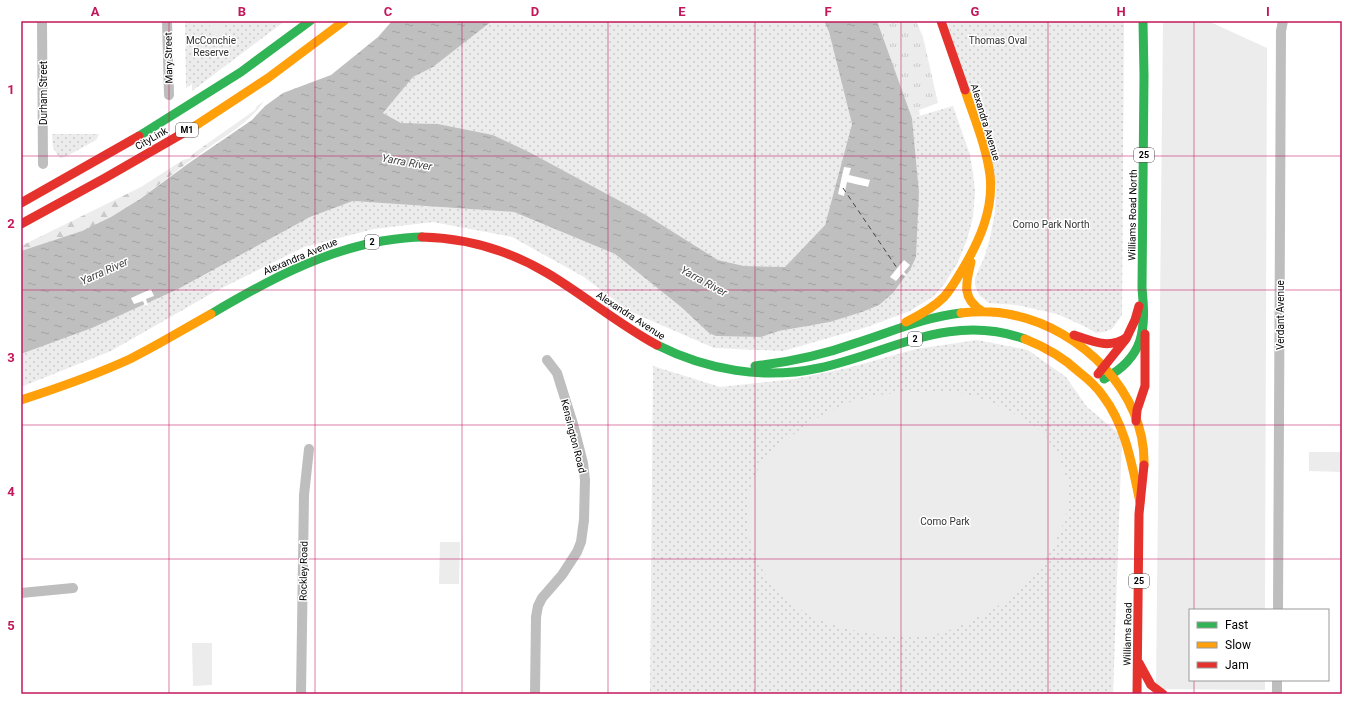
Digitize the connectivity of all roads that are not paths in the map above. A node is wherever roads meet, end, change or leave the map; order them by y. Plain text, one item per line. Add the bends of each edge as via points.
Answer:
1 (42, 21) edge
2 (167, 21) edge
3 (310, 21) edge
4 (344, 21) edge
5 (941, 21) edge
6 (1143, 21) edge
7 (1283, 21) edge
8 (168, 95) dead end
9 (43, 164) dead end
10 (21, 203) edge
11 (21, 224) edge
12 (972, 255) junction
13 (1142, 288) junction
14 (982, 311) junction
15 (1145, 317) junction
16 (1050, 326) junction
17 (888, 332) junction
18 (1129, 335) junction
19 (548, 360) dead end
20 (1104, 366) junction
21 (726, 369) junction
22 (1112, 375) junction
23 (1093, 384) junction
24 (21, 400) edge
25 (1136, 421) junction
26 (309, 449) dead end
27 (1140, 502) junction
28 (73, 588) dead end
29 (21, 593) edge
30 (1278, 609) edge
31 (1138, 659) junction
32 (1277, 681) edge
33 (301, 694) edge
34 (535, 694) edge
35 (1137, 694) edge
36 (1163, 694) edge
37 (1277, 694) edge

1 - 9 street, Durham Street
2 - 8 street, Mary Street
3 - 10 main road, M1 via 198,101
4 - 11 main road, CityLink / M1 via 269,77 187,130
5 - 12 main road, Alexandra Avenue via 980,133 989,169 987,216
6 - 13 main road, Williams Road North / 25
7 - 30 street, Verdant Avenue
12 - 14 main road, Alexandra Avenue via 967,292 972,304
12 - 17 main road, Alexandra Avenue via 939,301
13 - 15 main road, Williams Road North / 25
13 - 18 main road, Williams Road North / 25
14 - 16 main road, Alexandra Avenue / 2 via 1026,318
14 - 17 main road, Alexandra Avenue / 2 via 945,315
15 - 22 main road, Williams Road North / 25 via 1141,341
15 - 25 main road via 1146,384
16 - 18 main road, 2 via 1104,344 1120,343
16 - 20 main road, Alexandra Avenue / 2 via 1079,344
17 - 21 main road, Alexandra Avenue / 2 via 796,360
18 - 20 main road, Williams Road North / 25
19 - 34 street, Kensington Road via 557,373 583,463 584,520 577,552 538,606
20 - 22 main road, 25
20 - 23 main road, Williams Road North / 25
21 - 23 main road, Alexandra Avenue / 2 via 758,374 798,373 839,364 942,332 983,331 1007,334 1048,349
21 - 24 main road, Alexandra Avenue / 2 via 688,359 660,347 540,269 512,255 456,239 409,237 341,250 306,263 268,281 145,351 93,374
22 - 23 main road, Williams Road North
22 - 25 main road, Williams Road / 25 via 1127,399
23 - 27 main road, Williams Road / 25 via 1107,400 1118,421
25 - 27 main road, Williams Road / 25 via 1142,439 1144,458
26 - 33 street, Rockley Road via 304,495
27 - 31 main road, Williams Road / 25
28 - 29 street
31 - 35 main road, Williams Road / 25
31 - 36 main road via 1151,685
32 - 37 street

